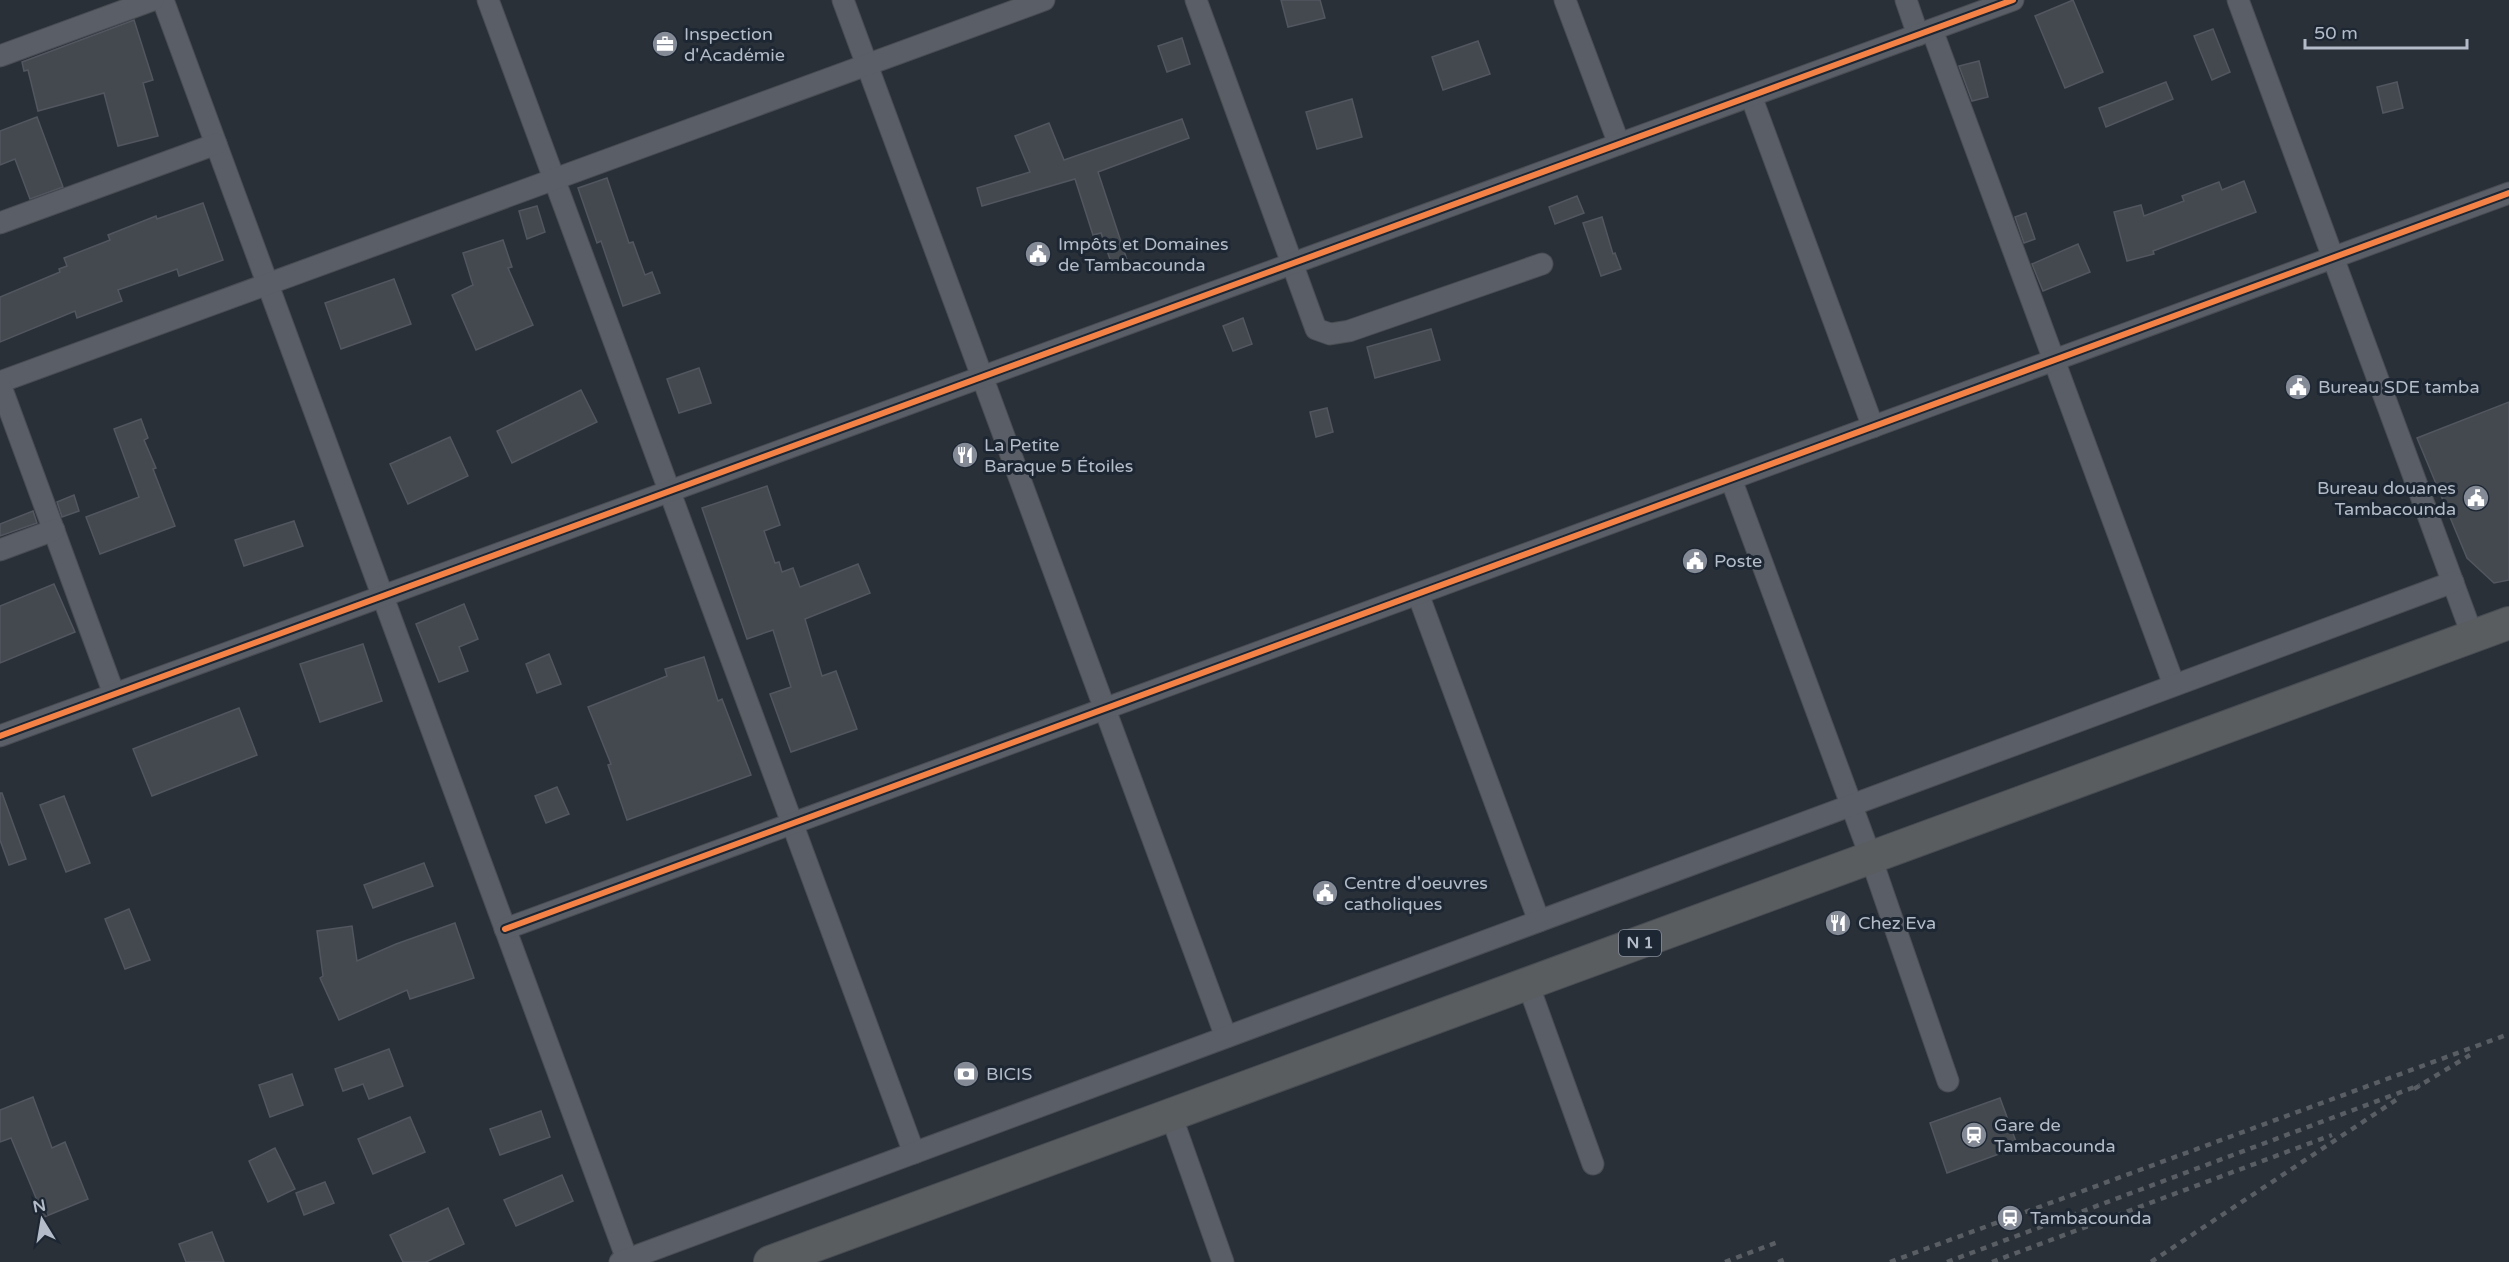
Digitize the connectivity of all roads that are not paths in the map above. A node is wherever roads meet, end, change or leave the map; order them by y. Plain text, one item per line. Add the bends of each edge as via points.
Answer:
1 (153, 0) edge
2 (163, 0) edge
3 (488, 0) edge
4 (843, 0) edge
5 (1044, 0) edge
6 (1196, 0) edge
7 (1565, 0) edge
8 (1906, 0) edge
9 (2013, 0) edge
10 (2238, 0) edge
11 (1925, 32) junction
12 (0, 56) edge
13 (867, 65) junction
14 (1751, 96) junction
15 (216, 144) junction
16 (1619, 144) junction
17 (555, 179) junction
18 (2509, 193) edge
19 (0, 223) edge
20 (2333, 258) junction
21 (1293, 263) junction
22 (1542, 264) dead end
23 (268, 284) junction
24 (2054, 360) junction
25 (982, 377) junction
26 (0, 383) edge
27 (1873, 427) junction
28 (1731, 479) junction
29 (670, 491) junction
30 (54, 530) junction
31 (0, 550) edge
32 (2453, 582) junction
33 (1418, 594) junction
34 (382, 597) junction
35 (2509, 623) edge
36 (2473, 636) junction
37 (2174, 685) junction
38 (114, 694) junction
39 (1105, 709) junction
40 (0, 736) edge
41 (1852, 805) junction
42 (793, 824) junction
43 (1871, 858) junction
44 (1539, 921) junction
45 (505, 929) junction
46 (1528, 984) junction
47 (1226, 1037) junction
48 (1948, 1081) dead end
49 (1171, 1115) junction
50 (914, 1153) junction
51 (1593, 1164) dead end
52 (625, 1261) edge
53 (770, 1262) edge
54 (1223, 1262) edge

1 - 12 street
2 - 15 street
3 - 17 street
4 - 13 street
5 - 13 street
6 - 21 street
7 - 16 street
8 - 11 street
9 - 11 street
10 - 20 street
11 - 14 street
11 - 24 street
13 - 17 street
13 - 25 street
14 - 16 street
14 - 27 street
15 - 19 street
15 - 23 street
16 - 21 street
17 - 23 street
17 - 29 street
18 - 20 street
20 - 24 street
20 - 32 street
21 - 22 street via 1316,329 1330,334 1349,331
21 - 25 street
23 - 26 street
23 - 34 street
24 - 27 street
24 - 37 street
25 - 29 street
25 - 39 street
26 - 30 street
27 - 28 street
28 - 33 street
28 - 41 street
29 - 34 street
29 - 42 street
30 - 31 street
30 - 38 street
32 - 36 street
32 - 37 street
33 - 39 street
33 - 44 street
34 - 38 street
34 - 45 street
35 - 36 highway, N 1
36 - 43 highway, N 1
37 - 41 street
38 - 40 street
39 - 42 street
39 - 47 street
41 - 43 street
41 - 44 street
42 - 45 street
42 - 50 street
43 - 46 highway, N 1
43 - 48 street
44 - 47 street
45 - 52 street
46 - 49 highway, N 1
46 - 51 street
47 - 50 street
49 - 53 highway, N 1
49 - 54 street
50 - 52 street

